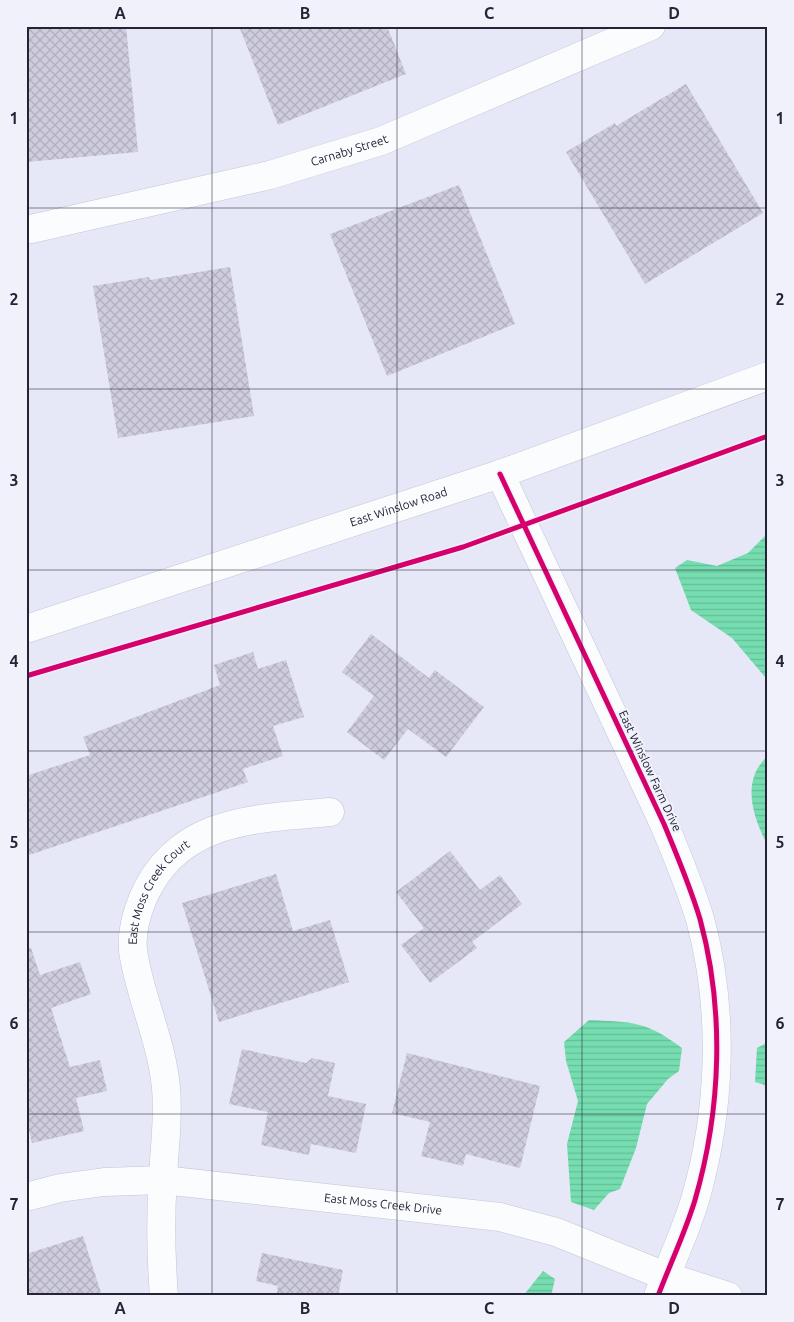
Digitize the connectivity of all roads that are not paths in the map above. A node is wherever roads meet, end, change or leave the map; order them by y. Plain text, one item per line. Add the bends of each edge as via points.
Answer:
1 (651, 26) edge
2 (31, 229) dead end
3 (768, 376) edge
4 (500, 474) junction
5 (26, 628) edge
6 (330, 812) dead end
7 (163, 1180) junction
8 (26, 1197) edge
9 (662, 1286) edge
10 (164, 1296) edge
11 (728, 1296) edge

1 - 2 street, Carnaby Street via 381,141 270,176
3 - 4 street, East Winslow Road
4 - 5 street, East Winslow Road
4 - 9 street, East Winslow Farm Drive via 664,824 689,886 711,969 716,1023 716,1082 711,1130 695,1201
6 - 7 street, East Moss Creek Court via 260,819 202,833 182,845 165,863 149,885 139,907 133,955 162,1054 166,1090
7 - 8 street, East Moss Creek Drive via 104,1182
7 - 9 street, East Moss Creek Drive via 500,1217 556,1232
7 - 10 street, East Moss Creek Court
9 - 11 street, East Moss Creek Drive

